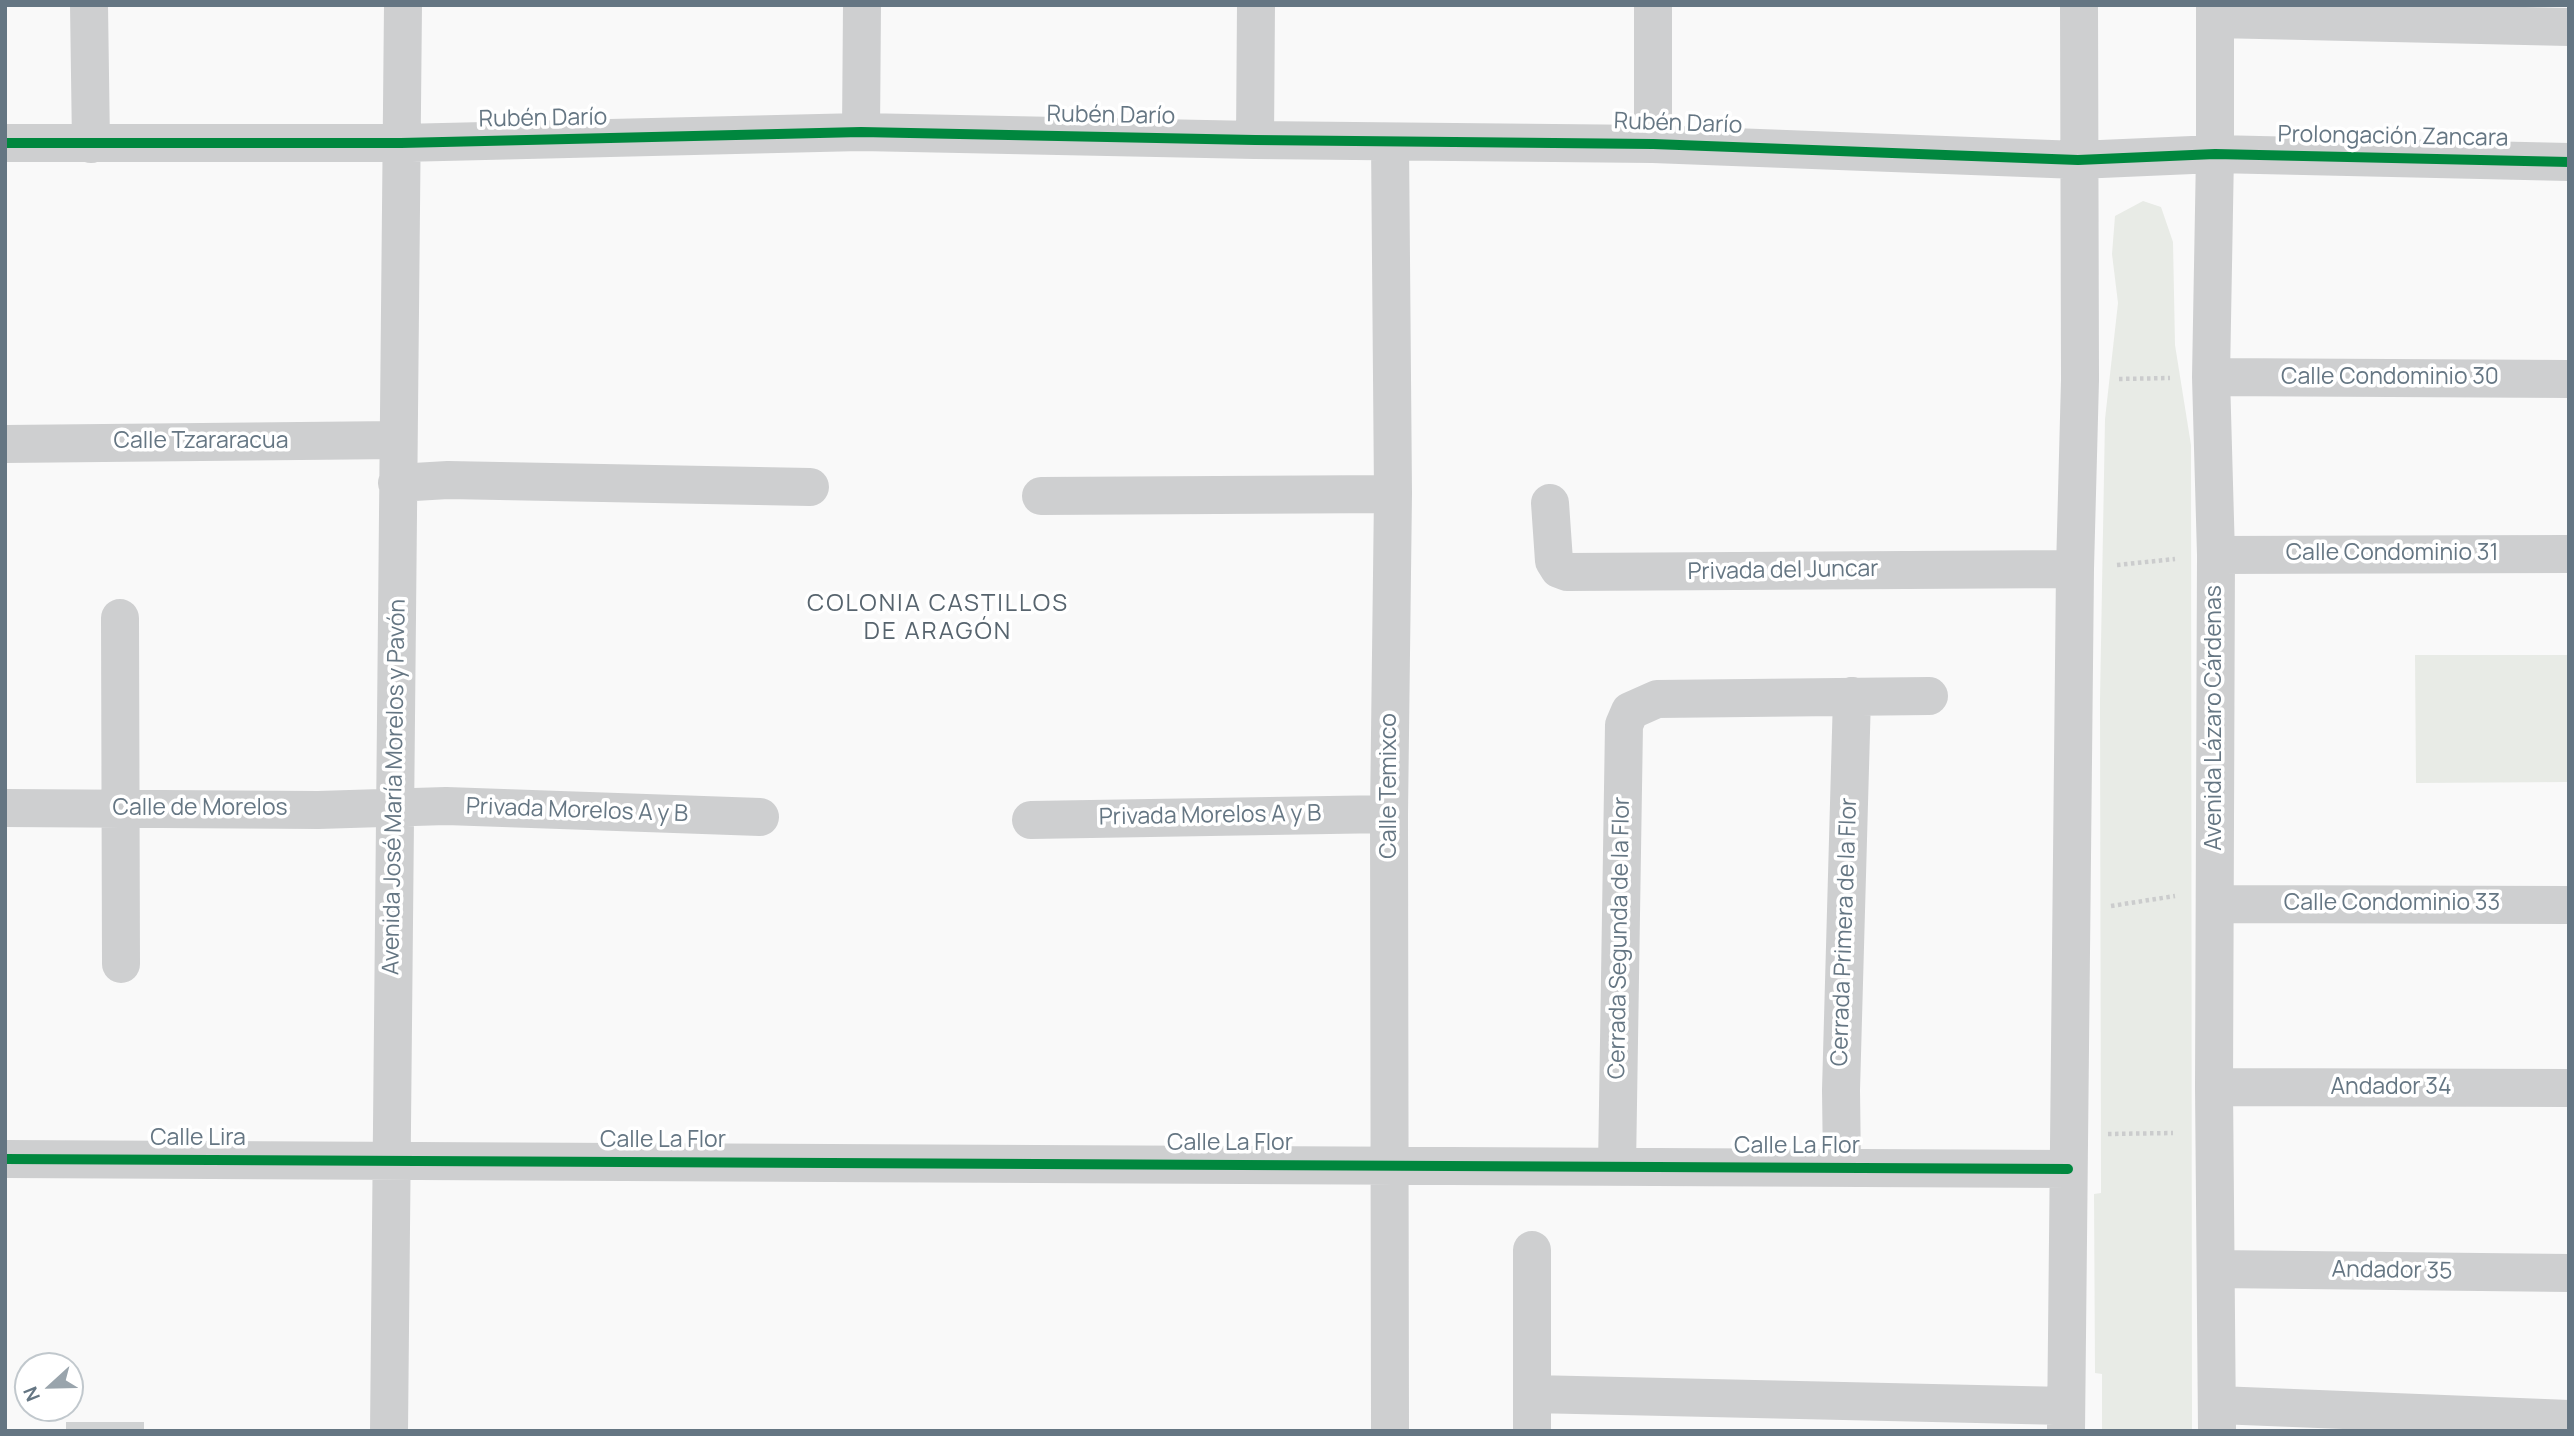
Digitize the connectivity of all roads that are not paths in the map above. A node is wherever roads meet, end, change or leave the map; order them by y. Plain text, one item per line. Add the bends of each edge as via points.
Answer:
1 (89, 5) edge
2 (403, 5) edge
3 (862, 5) edge
4 (1256, 5) edge
5 (1654, 5) edge
6 (2079, 5) edge
7 (2216, 12) edge
8 (2569, 27) edge
9 (861, 132) junction
10 (1255, 140) junction
11 (1390, 142) junction
12 (5, 143) edge
13 (401, 143) junction
14 (90, 144) junction
15 (1653, 144) junction
16 (2215, 154) junction
17 (2078, 160) junction
18 (2569, 162) edge
19 (2211, 377) junction
20 (2569, 379) edge
21 (398, 440) junction
22 (5, 444) edge
23 (397, 483) junction
24 (810, 487) dead end
25 (1393, 494) junction
26 (1041, 496) dead end
27 (1550, 503) dead end
28 (2569, 554) edge
29 (2216, 555) junction
30 (2075, 569) junction
31 (120, 618) dead end
32 (1852, 695) junction
33 (1929, 696) dead end
34 (394, 807) junction
35 (5, 808) edge
36 (121, 809) junction
37 (1389, 814) junction
38 (760, 817) dead end
39 (1031, 820) dead end
40 (2215, 897) junction
41 (2569, 905) edge
42 (121, 964) dead end
43 (2214, 1087) junction
44 (2569, 1088) edge
45 (2069, 1152) junction
46 (5, 1159) edge
47 (391, 1161) junction
48 (1391, 1166) junction
49 (1617, 1167) junction
50 (1842, 1168) junction
51 (1532, 1250) dead end
52 (2216, 1269) junction
53 (2569, 1273) edge
54 (1532, 1413) edge
55 (2066, 1418) edge
56 (2217, 1418) edge
57 (2569, 1419) edge
58 (389, 1431) edge
59 (1390, 1431) edge

1 - 14 street
2 - 13 street, Avenida José María Morelos y Pavón
3 - 9 street
4 - 10 street
5 - 15 street
6 - 17 street
7 - 8 street
7 - 16 street, Avenida Lázaro Cárdenas
9 - 10 street, Rubén Darío
9 - 13 street, Rubén Darío
10 - 11 street, Rubén Darío
11 - 15 street, Rubén Darío
11 - 25 street, Calle Temixco
12 - 14 street, Rubén Darío
13 - 14 street, Rubén Darío
13 - 21 street, Avenida José María Morelos y Pavón
15 - 17 street, Rubén Darío
16 - 17 street, Rubén Darío
16 - 18 street, Prolongación Zancara
16 - 19 street, Avenida Lázaro Cárdenas
17 - 30 street via 2080,380
19 - 20 street, Calle Condominio 30
19 - 29 street, Avenida Lázaro Cárdenas
21 - 22 street, Calle Tzararacua
21 - 23 street, Avenida José María Morelos y Pavón
23 - 24 street
23 - 34 street, Avenida José María Morelos y Pavón
25 - 26 street
25 - 37 street, Calle Temixco
27 - 30 street, Privada del Juncar via 1554,561 1567,572
28 - 29 street, Calle Condominio 31
29 - 40 street, Avenida Lázaro Cárdenas
30 - 45 street
31 - 36 street
32 - 33 street
32 - 49 street, Cerrada Segunda de la Flor via 1657,699 1630,711 1624,725
32 - 50 street, Cerrada Primera de la Flor
34 - 36 street, Calle de Morelos
34 - 38 street, Privada Morelos A y B
34 - 47 street, Avenida José María Morelos y Pavón
35 - 36 street, Calle de Morelos
36 - 42 street
37 - 39 street, Privada Morelos A y B
37 - 48 street, Calle Temixco
40 - 41 street, Calle Condominio 33
40 - 43 street, Avenida Lázaro Cárdenas
43 - 44 street, Andador 34
43 - 52 street, Avenida Lázaro Cárdenas
45 - 50 street, Calle La Flor
45 - 55 street
46 - 47 street, Calle Lira
47 - 48 street, Calle La Flor
47 - 58 street, Avenida José María Morelos y Pavón
48 - 49 street, Calle La Flor
48 - 59 street, Calle Temixco
49 - 50 street, Calle La Flor
51 - 54 street
52 - 53 street, Andador 35
52 - 56 street, Avenida Lázaro Cárdenas
54 - 55 street
56 - 57 street

